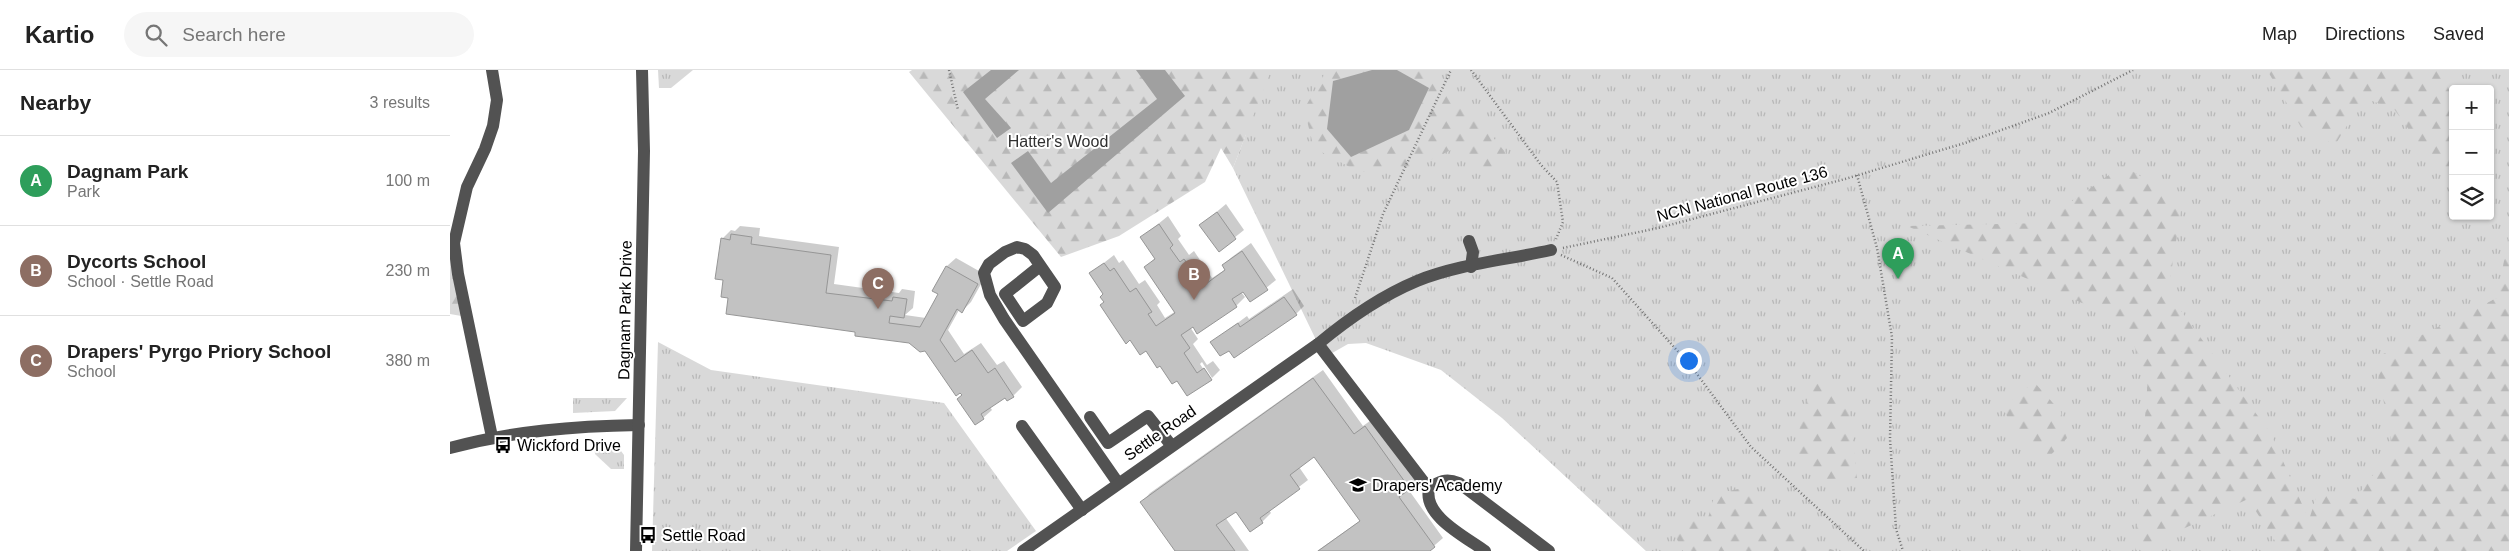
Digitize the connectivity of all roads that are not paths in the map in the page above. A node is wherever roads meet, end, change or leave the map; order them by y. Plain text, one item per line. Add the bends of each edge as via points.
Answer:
1 (492, 70) edge
2 (642, 70) edge
3 (1468, 241) dead end
4 (1551, 250) road end
5 (1040, 266) junction
6 (1471, 267) junction
7 (1318, 344) junction
8 (1090, 417) dead end
9 (639, 425) junction
10 (1022, 426) dead end
11 (492, 437) junction
12 (1171, 446) junction
13 (450, 448) edge
14 (1118, 483) junction
15 (1429, 488) junction
16 (1082, 510) junction
17 (636, 551) edge
18 (1023, 551) edge
19 (1485, 551) edge
20 (1549, 551) edge

1 - 11 street via 497,100 493,126 467,187 454,243
2 - 9 street, Dagnam Park Drive via 644,151
3 - 6 street via 1473,252
4 - 6 street, Settle Road
5 - 5 street via 1005,294 1023,322 1047,303 1055,287
5 - 14 street via 1033,255 1017,247 989,264 984,273 985,282 1004,319
6 - 7 street, Settle Road via 1418,281 1348,319
7 - 12 street, Settle Road
7 - 15 street
8 - 12 street via 1108,443 1148,416
9 - 11 street via 579,426
9 - 17 street, Dagnam Park Drive
10 - 16 street
11 - 13 street
12 - 14 street, Settle Road
14 - 16 street, Settle Road
15 - 19 street via 1427,498 1436,514
15 - 20 street via 1449,479 1459,483
16 - 18 street, Settle Road

